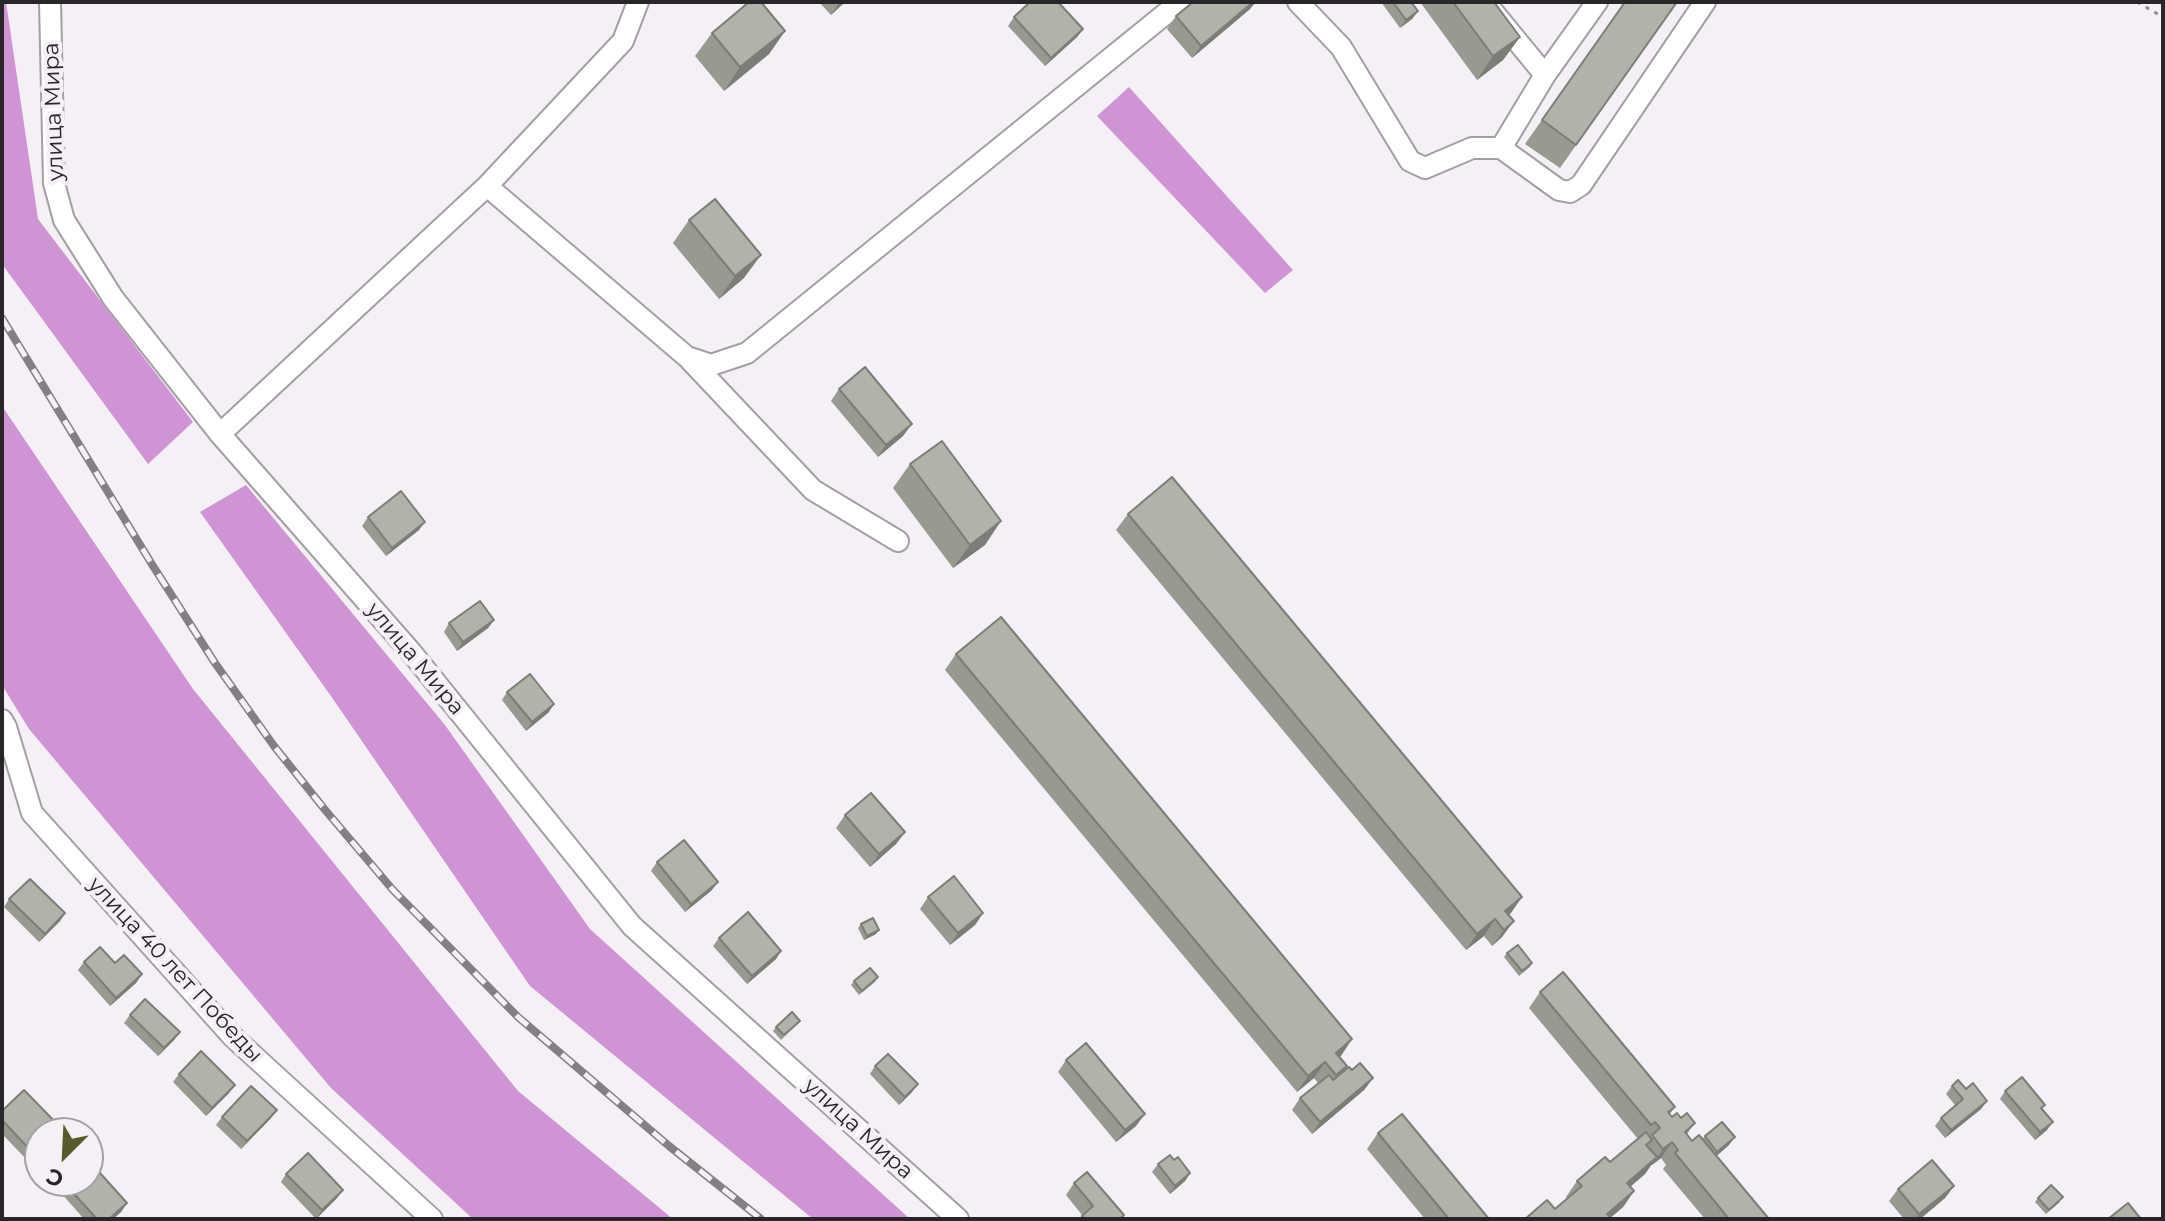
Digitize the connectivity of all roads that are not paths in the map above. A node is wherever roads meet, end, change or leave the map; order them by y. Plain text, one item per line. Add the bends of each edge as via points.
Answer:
1 (50, 2) edge
2 (638, 2) edge
3 (1180, 2) edge
4 (1298, 2) edge
5 (1485, 2) edge
6 (1597, 2) edge
7 (1705, 2) edge
8 (1545, 75) junction
9 (1501, 148) junction
10 (487, 186) junction
11 (687, 357) junction
12 (220, 434) junction
13 (898, 541) dead end
14 (2, 720) edge
15 (432, 1219) edge
16 (958, 1219) edge

1 - 12 street, улица Мира via 54,183 64,220 113,298
2 - 10 street via 623,41
3 - 11 street via 747,353 711,365
4 - 9 street via 1341,47 1410,161 1425,168 1472,148
5 - 8 street
6 - 8 street
7 - 9 street via 1581,185 1570,192 1559,190
8 - 9 street
10 - 11 street
10 - 12 street
11 - 13 street via 813,490
12 - 16 street, улица Мира via 411,652 632,926
14 - 15 street, улица 40 лет Победы via 32,813 233,1037

